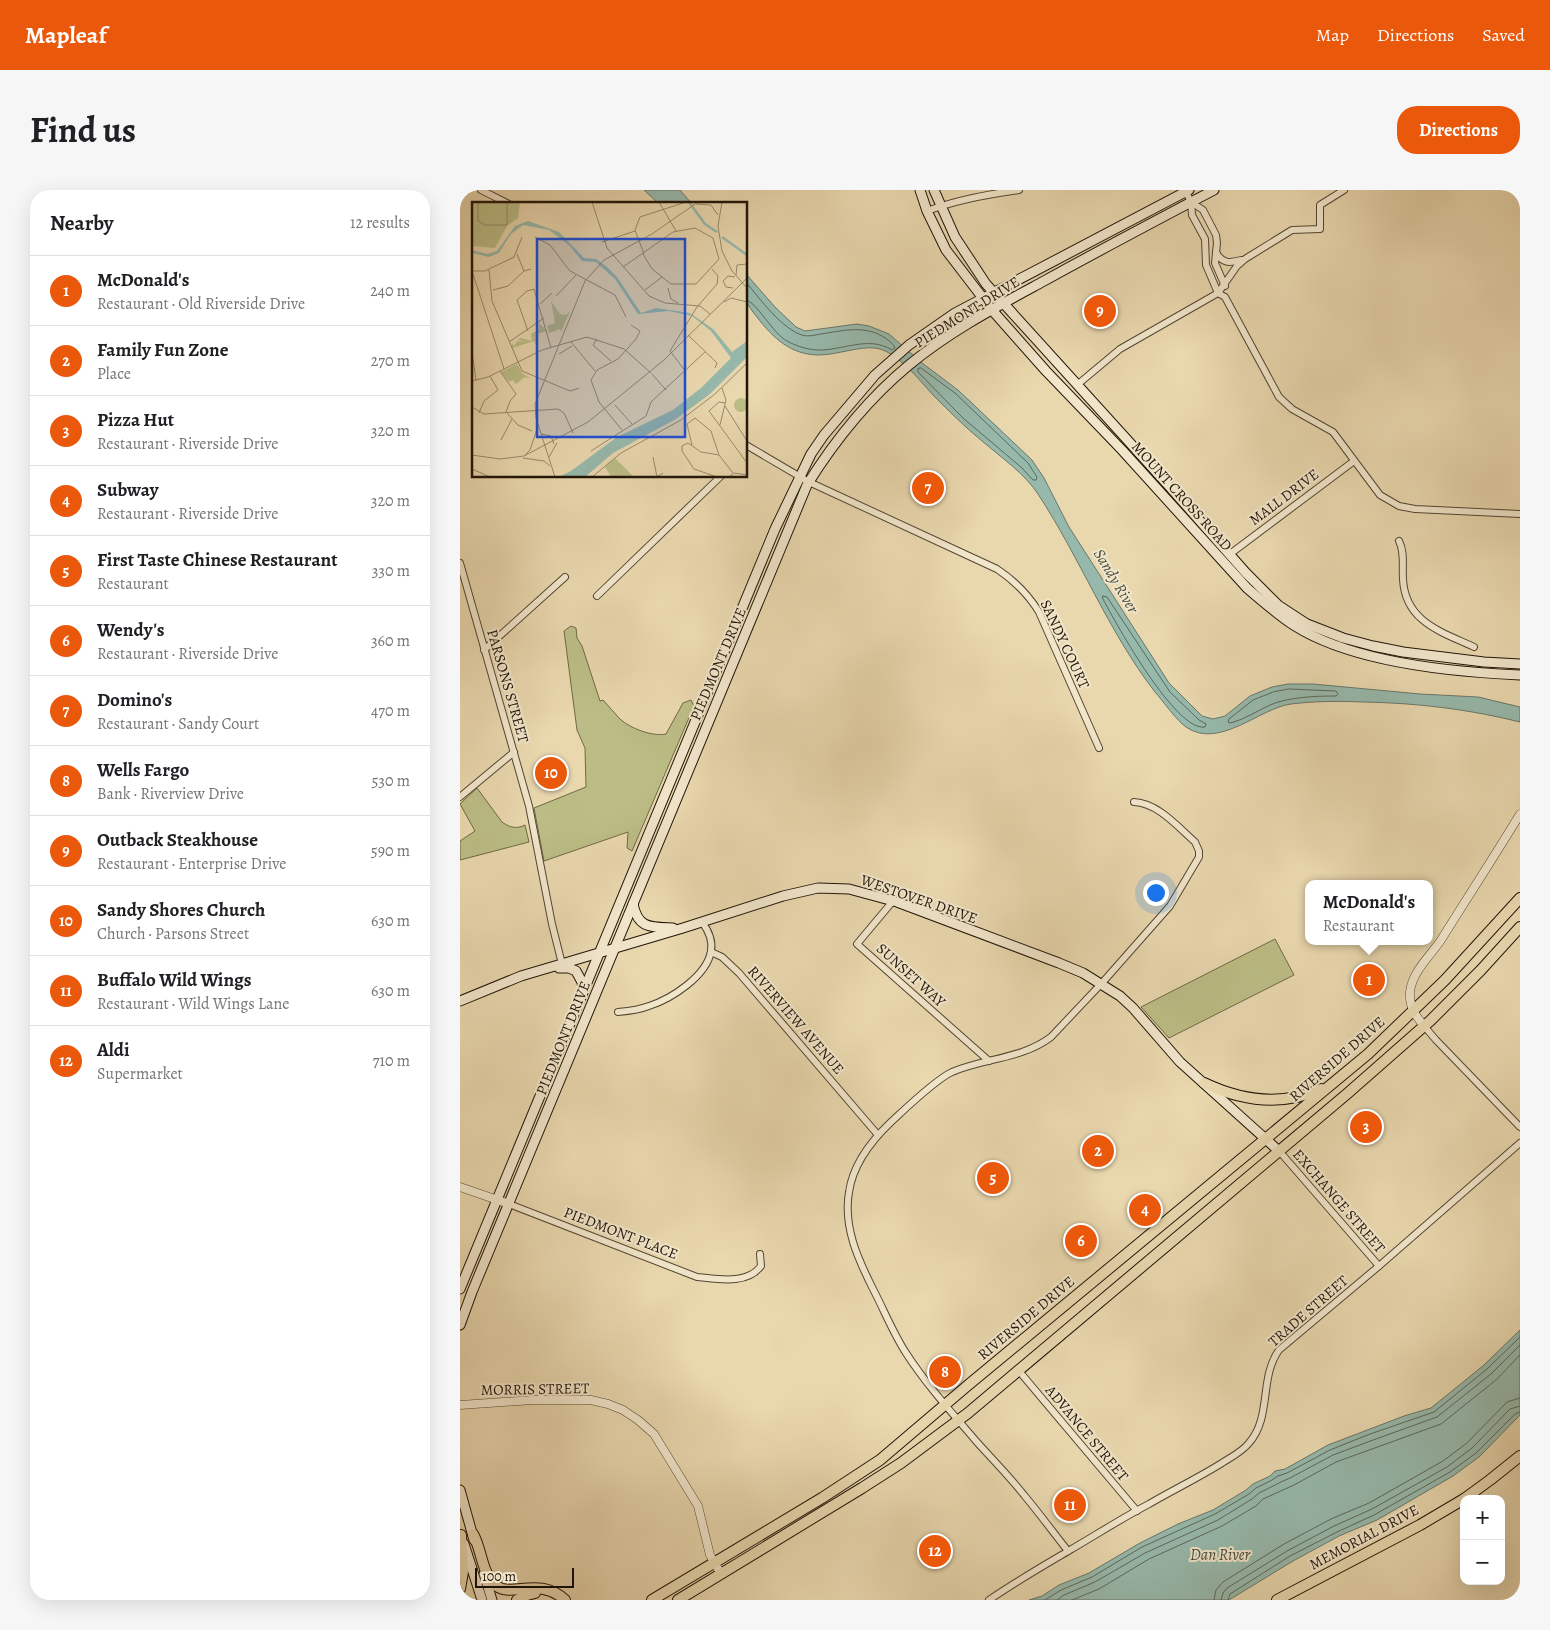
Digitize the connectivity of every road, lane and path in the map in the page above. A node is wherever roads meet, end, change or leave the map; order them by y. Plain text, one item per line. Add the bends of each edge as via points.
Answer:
1 (481, 190) edge
2 (920, 190) edge
3 (934, 190) edge
4 (1019, 190) edge
5 (1187, 190) edge
6 (1214, 190) edge
7 (1344, 190) edge
8 (505, 202) edge
9 (1192, 202) junction
10 (940, 206) junction
11 (927, 211) junction
12 (1216, 252) junction
13 (1245, 259) junction
14 (1225, 285) junction
15 (993, 293) junction
16 (1218, 293) junction
17 (1225, 297) junction
18 (982, 298) junction
19 (1002, 304) junction
20 (992, 310) junction
21 (1077, 385) junction
22 (748, 446) edge
23 (1354, 461) junction
24 (800, 475) junction
25 (719, 478) edge
26 (809, 482) junction
27 (1520, 514) edge
28 (1399, 540) dead end
29 (1230, 554) junction
30 (460, 563) edge
31 (565, 576) dead end
32 (597, 596) dead end
33 (1474, 647) dead end
34 (484, 650) junction
35 (1520, 664) edge
36 (1520, 675) edge
37 (1099, 748) dead end
38 (514, 752) junction
39 (460, 797) edge
40 (1134, 802) dead end
41 (1520, 814) edge
42 (1520, 898) edge
43 (892, 901) junction
44 (633, 904) junction
45 (702, 922) junction
46 (1520, 927) edge
47 (683, 928) junction
48 (615, 948) junction
49 (711, 952) junction
50 (600, 953) junction
51 (562, 964) junction
52 (548, 968) junction
53 (1102, 983) junction
54 (583, 993) junction
55 (460, 1001) edge
56 (618, 1012) dead end
57 (1412, 1012) junction
58 (1424, 1026) junction
59 (989, 1061) junction
60 (1204, 1083) junction
61 (1331, 1085) junction
62 (1520, 1127) edge
63 (878, 1135) junction
64 (1265, 1140) junction
65 (1520, 1143) edge
66 (1280, 1152) junction
67 (460, 1187) edge
68 (497, 1201) junction
69 (509, 1204) junction
70 (760, 1254) dead end
71 (1379, 1266) junction
72 (460, 1289) edge
73 (460, 1325) edge
74 (1019, 1371) junction
75 (946, 1404) junction
76 (460, 1405) edge
77 (959, 1420) junction
78 (1520, 1456) edge
79 (460, 1490) edge
80 (1469, 1495) edge
81 (1460, 1501) edge
82 (1137, 1511) junction
83 (461, 1534) edge
84 (473, 1534) junction
85 (1068, 1551) junction
86 (714, 1563) junction
87 (721, 1574) junction
88 (460, 1588) edge
89 (482, 1600) edge
90 (492, 1600) edge
91 (517, 1600) edge
92 (556, 1600) edge
93 (565, 1600) edge
94 (652, 1600) edge
95 (678, 1600) edge
96 (989, 1600) edge
97 (1277, 1600) edge

1 - 8 street
2 - 11 main road, MOUNT CROSS ROAD
3 - 10 main road, MOUNT CROSS ROAD
4 - 10 street
5 - 9 street
5 - 15 main road, PIEDMONT DRIVE
6 - 9 main road, PIEDMONT DRIVE
7 - 13 street via 1320,205 1320,229 1290,231
9 - 12 street via 1203,210 1212,228
9 - 16 street via 1192,215 1206,240 1207,269
9 - 19 main road, PIEDMONT DRIVE
10 - 11 street
10 - 15 main road, MOUNT CROSS ROAD via 975,271
11 - 18 main road, MOUNT CROSS ROAD via 946,250
12 - 13 street via 1226,262
12 - 14 street via 1216,267
13 - 14 street
14 - 16 street
14 - 17 street
15 - 18 main road, PIEDMONT DRIVE
15 - 19 main road, MOUNT CROSS ROAD
16 - 17 street
16 - 21 street via 1120,349
17 - 23 street via 1279,398 1331,431
18 - 20 main road, MOUNT CROSS ROAD
18 - 24 main road, PIEDMONT DRIVE via 929,331 857,394 824,435
19 - 20 main road, PIEDMONT DRIVE
19 - 21 main road, MOUNT CROSS ROAD
20 - 26 main road, PIEDMONT DRIVE via 909,365 844,430
20 - 36 main road, MOUNT CROSS ROAD via 1246,588 1295,626 1332,644 1365,654 1434,668
21 - 29 main road, MOUNT CROSS ROAD
22 - 24 street, SANDY COURT
23 - 27 street via 1377,492 1402,506
23 - 29 street, MALL DRIVE
24 - 26 street, SANDY COURT
24 - 50 main road, PIEDMONT DRIVE
25 - 32 street
26 - 37 street, SANDY COURT via 997,569 1019,586 1039,612
26 - 44 main road, PIEDMONT DRIVE
28 - 33 street via 1404,589 1415,613 1431,628
29 - 35 main road, MOUNT CROSS ROAD via 1278,605 1321,630 1403,652
30 - 34 street, PARSONS STREET
31 - 34 street
34 - 38 street, PARSONS STREET
38 - 39 street
38 - 51 street, PARSONS STREET via 529,806
40 - 53 street via 1154,808 1195,842 1199,857 1160,919
41 - 57 street via 1416,975 1410,994
42 - 57 main road, RIVERSIDE DRIVE
43 - 45 main road, WESTOVER DRIVE via 849,889 818,888
43 - 53 main road, WESTOVER DRIVE
43 - 59 street, SUNSET WAY via 858,944
44 - 47 main road via 638,919 650,927
44 - 48 main road, PIEDMONT DRIVE
45 - 47 main road, WESTOVER DRIVE
45 - 49 street via 710,935
46 - 58 main road
47 - 48 main road, WESTOVER DRIVE
48 - 50 main road, WESTOVER DRIVE
48 - 69 main road, PIEDMONT DRIVE
49 - 56 street via 694,978 671,996 648,1007
49 - 63 street, RIVERVIEW AVENUE via 722,957 739,973
50 - 51 main road, WESTOVER DRIVE
50 - 54 main road, PIEDMONT DRIVE
51 - 52 main road, WESTOVER DRIVE
52 - 54 main road via 576,971
52 - 55 main road, WESTOVER DRIVE
53 - 59 street via 1042,1044
53 - 60 main road, WESTOVER DRIVE via 1133,1008 1180,1062
54 - 68 main road, PIEDMONT DRIVE
57 - 58 street
57 - 61 main road, RIVERSIDE DRIVE
58 - 62 street
58 - 66 main road
59 - 63 street via 960,1069 940,1080
60 - 61 main road via 1233,1095 1264,1101 1296,1097
60 - 64 main road, WESTOVER DRIVE
61 - 64 main road, RIVERSIDE DRIVE
63 - 75 street via 862,1156 851,1181 848,1208 851,1238 906,1352
64 - 66 main road, WESTOVER DRIVE
64 - 75 main road, RIVERSIDE DRIVE
65 - 71 street, TRADE STREET
66 - 71 street, EXCHANGE STREET
66 - 74 main road
67 - 68 street, PIEDMONT PLACE
68 - 69 street, PIEDMONT PLACE
68 - 72 main road, PIEDMONT DRIVE
69 - 70 street, PIEDMONT PLACE via 696,1277 742,1278 755,1273 761,1266
69 - 73 main road, PIEDMONT DRIVE
71 - 82 street, TRADE STREET via 1279,1350 1270,1369 1262,1419 1250,1442 1193,1481
74 - 77 main road
74 - 82 street, ADVANCE STREET
75 - 77 street
75 - 86 main road, RIVERSIDE DRIVE via 880,1460
76 - 86 street, MORRIS STREET via 591,1400 623,1410 654,1434 695,1500
77 - 85 street via 1024,1494
77 - 87 main road via 901,1463
78 - 80 main road, MEMORIAL DRIVE
79 - 84 main road
81 - 97 main road, MEMORIAL DRIVE
82 - 85 street, TRADE STREET
83 - 88 main road via 463,1572
83 - 89 main road
84 - 90 main road
84 - 93 main road via 487,1574 500,1590 545,1589
85 - 96 street, TRADE STREET
86 - 87 street, MORRIS STREET
86 - 94 main road, RIVERSIDE DRIVE
87 - 95 main road
91 - 92 main road via 534,1593

